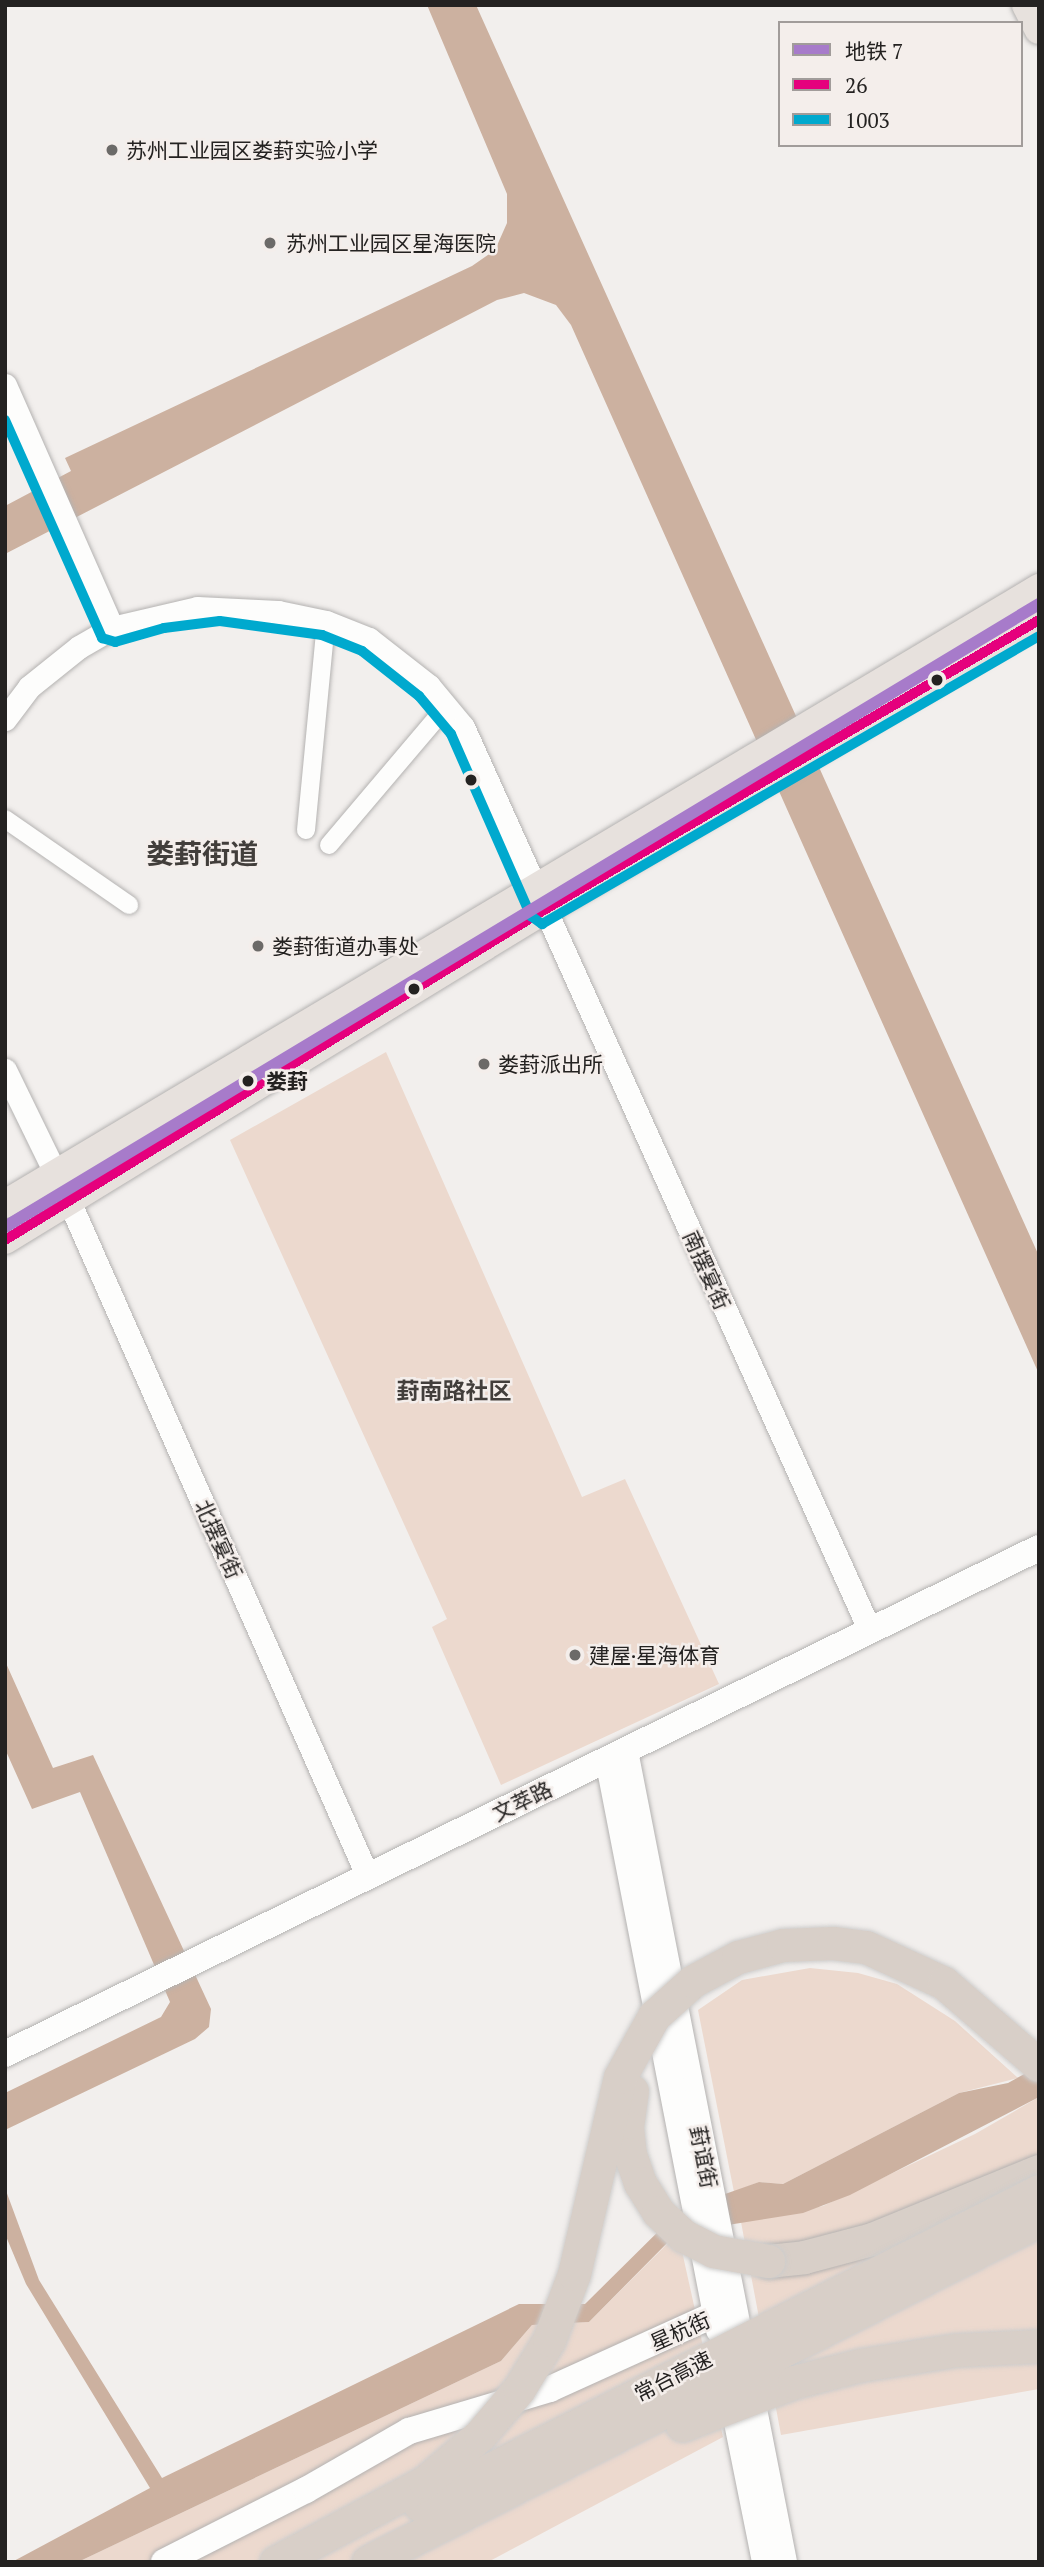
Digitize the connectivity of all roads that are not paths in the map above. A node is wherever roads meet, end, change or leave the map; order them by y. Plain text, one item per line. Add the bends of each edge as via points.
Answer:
1 (1026, 5) edge
2 (1039, 30) edge
3 (5, 386) edge
4 (1039, 587) edge
5 (1039, 620) edge
6 (326, 622) junction
7 (112, 628) junction
8 (447, 706) junction
9 (5, 719) edge
10 (814, 737) junction
11 (5, 819) edge
12 (306, 830) dead end
13 (329, 845) dead end
14 (540, 899) junction
15 (129, 905) dead end
16 (5, 1070) edge
17 (55, 1174) junction
18 (69, 1201) junction
19 (5, 1204) edge
20 (5, 1240) edge
21 (1039, 1548) edge
22 (870, 1631) junction
23 (616, 1755) junction
24 (368, 1877) junction
25 (5, 2054) edge
26 (1039, 2065) edge
27 (1039, 2081) edge
28 (1039, 2171) edge
29 (1039, 2190) edge
30 (1039, 2220) edge
31 (723, 2320) junction
32 (1039, 2346) edge
33 (382, 2555) edge
34 (163, 2562) edge
35 (197, 2562) edge
36 (276, 2562) edge
37 (307, 2562) edge
38 (765, 2562) edge
39 (784, 2562) edge

1 - 2 main road
3 - 7 street
4 - 10 main road
5 - 10 main road
6 - 7 street, 南摆宴街 via 220,607 161,614
6 - 8 street, 南摆宴街 via 369,639
6 - 12 street
7 - 9 street, 南摆宴街 via 49,668
8 - 13 street
8 - 14 street, 南摆宴街 via 463,727
10 - 14 main road
11 - 15 street
14 - 17 main road
14 - 18 main road
14 - 22 street, 南摆宴街
16 - 17 street, 北摆宴街
17 - 18 street, 北摆宴街
17 - 19 main road
18 - 20 main road
18 - 24 street, 北摆宴街
21 - 22 main road, 文萃路
22 - 23 main road, 文萃路
23 - 24 main road, 文萃路
23 - 31 main road, 葑谊街
24 - 25 main road, 文萃路
26 - 36 highway, bridge via 944,1983 866,1947 816,1942 770,1947 729,1961 692,1981 654,2016 620,2077 574,2274 549,2340 519,2389 481,2434 434,2475
27 - 28 highway, bridge via 966,2014 914,1979 865,1958 802,1954 733,1974 677,2012 639,2069 627,2127 635,2169 658,2213 697,2244 739,2259 784,2260 849,2246 933,2217
29 - 37 highway, 常台高速, bridge
30 - 33 highway, 常台高速, bridge
31 - 34 main road, 星杭街 via 559,2386 409,2431
31 - 35 main road, 星杭街 via 575,2397 416,2445 314,2504
31 - 38 main road, 葑谊街
31 - 39 main road, 葑谊街
32 - 33 highway, bridge via 913,2356 794,2382 664,2432

